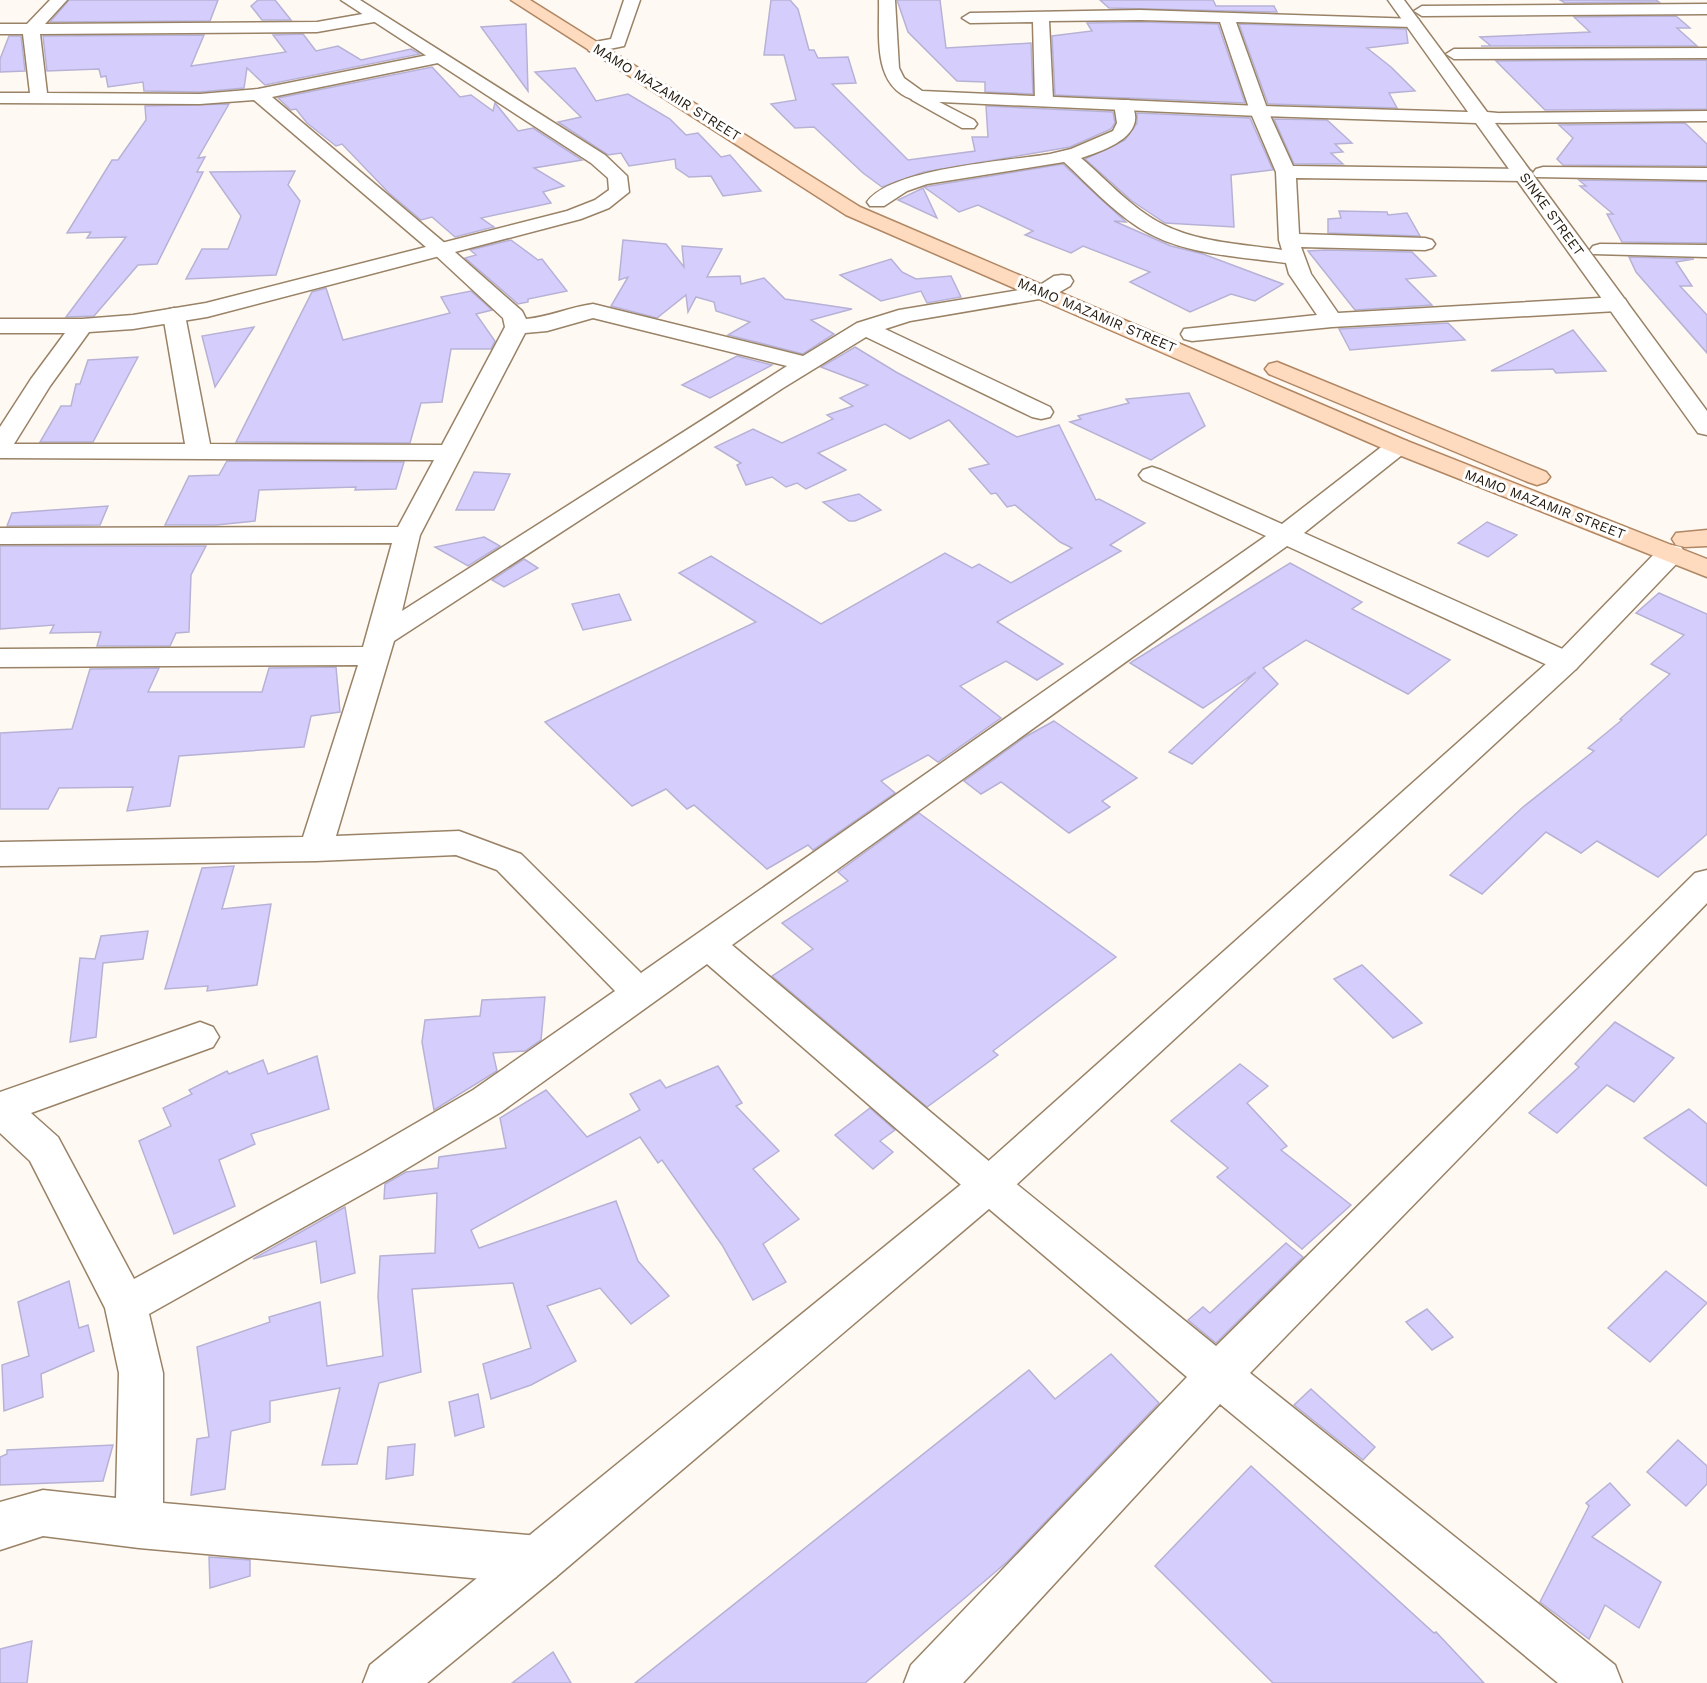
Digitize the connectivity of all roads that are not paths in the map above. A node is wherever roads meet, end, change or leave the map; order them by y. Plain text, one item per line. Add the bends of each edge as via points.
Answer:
1 (59, 0) edge
2 (348, 0) edge
3 (519, 0) edge
4 (549, 0) edge
5 (632, 0) edge
6 (886, 0) edge
7 (1396, 0) edge
8 (1707, 9) edge
9 (1416, 11) edge
10 (1041, 16) junction
11 (1226, 16) junction
12 (374, 17) junction
13 (970, 18) dead end
14 (0, 29) edge
15 (31, 29) junction
16 (618, 42) junction
17 (595, 47) junction
18 (1707, 53) edge
19 (1454, 54) junction
20 (438, 58) junction
21 (258, 94) junction
22 (918, 96) junction
23 (0, 98) edge
24 (39, 98) junction
25 (1044, 100) junction
26 (1123, 104) junction
27 (1259, 111) junction
28 (1707, 116) edge
29 (1492, 118) junction
30 (968, 124) dead end
31 (1068, 156) junction
32 (1286, 172) junction
33 (1533, 174) junction
34 (1707, 174) edge
35 (877, 202) junction
36 (1425, 244) dead end
37 (440, 249) junction
38 (1292, 249) junction
39 (1600, 250) junction
40 (1707, 251) edge
41 (1052, 286) junction
42 (1622, 295) junction
43 (174, 315) junction
44 (1332, 320) junction
45 (0, 326) edge
46 (81, 326) junction
47 (516, 327) junction
48 (865, 328) junction
49 (1192, 334) junction
50 (1236, 352) dead end
51 (1257, 361) dead end
52 (807, 364) junction
53 (1041, 412) dead end
54 (1707, 428) edge
55 (1398, 446) junction
56 (0, 449) edge
57 (199, 452) junction
58 (450, 453) junction
59 (1152, 475) dead end
60 (1552, 483) dead end
61 (1629, 516) dead end
62 (407, 535) junction
63 (1285, 535) junction
64 (0, 536) edge
65 (1692, 545) edge
66 (1707, 569) edge
67 (378, 647) junction
68 (0, 658) edge
69 (1566, 662) junction
70 (316, 849) junction
71 (0, 854) edge
72 (1707, 882) edge
73 (707, 944) junction
74 (640, 994) junction
75 (200, 1037) dead end
76 (0, 1109) edge
77 (988, 1185) junction
78 (126, 1305) junction
79 (1218, 1376) junction
80 (139, 1524) junction
81 (0, 1526) edge
82 (539, 1560) junction
83 (388, 1683) edge
84 (929, 1683) edge
85 (1597, 1683) edge

1 - 15 street
2 - 12 street
3 - 17 main road, MAMO MAZAMIR STREET
4 - 16 main road, MAMO MAZAMIR STREET
5 - 16 street
6 - 22 street via 893,75
7 - 9 street, SINKE STREET
8 - 9 street
9 - 11 street
9 - 19 street, SINKE STREET
9 - 29 street, SINKE STREET
10 - 11 street
10 - 13 street
10 - 25 street
11 - 27 street
12 - 15 street via 317,27
12 - 20 street
14 - 15 street
15 - 24 street
16 - 17 street
16 - 35 main road, MAMO MAZAMIR STREET
17 - 41 main road, MAMO MAZAMIR STREET via 854,211 918,242
18 - 19 street
19 - 29 street, SINKE STREET
20 - 21 street
20 - 37 street via 598,159 617,176 619,192 574,215
21 - 24 street via 200,99
21 - 37 street
22 - 25 street
22 - 30 street
23 - 24 street
25 - 26 street
26 - 27 street
26 - 31 street via 1126,123 1120,134
27 - 29 street
27 - 32 street
28 - 29 street
29 - 33 street, SINKE STREET
31 - 35 street via 924,179 900,187
31 - 38 street via 1155,228 1203,244
32 - 33 street
32 - 38 street
33 - 34 street
33 - 39 street, SINKE STREET
33 - 42 street, SINKE STREET
35 - 41 main road, MAMO MAZAMIR STREET
36 - 38 street
37 - 43 street via 207,310
37 - 47 street via 514,316
38 - 44 street via 1300,274
39 - 40 street
39 - 42 street, SINKE STREET
41 - 48 street via 907,315
41 - 49 main road, MAMO MAZAMIR STREET
41 - 55 main road, MAMO MAZAMIR STREET
42 - 44 street
42 - 54 street, SINKE STREET
43 - 46 street
43 - 57 street
44 - 49 street
45 - 46 street
46 - 56 street via 39,384
47 - 52 street via 547,324 593,311
47 - 58 street
48 - 52 street
48 - 53 street
49 - 50 main road, MAMO MAZAMIR STREET
51 - 60 main road, MAMO MAZAMIR STREET
52 - 67 street
55 - 63 street
55 - 65 main road, MAMO MAZAMIR STREET
56 - 57 street
57 - 58 street
58 - 62 street
59 - 63 street
61 - 65 main road, MAMO MAZAMIR STREET
62 - 64 street
62 - 67 street
63 - 69 street
63 - 73 street
65 - 66 main road, MAMO MAZAMIR STREET
65 - 69 street
67 - 68 street
67 - 70 street
69 - 77 street
70 - 71 street
70 - 74 street via 459,843 509,862
72 - 79 street
73 - 74 street
73 - 77 street
74 - 78 street via 487,1101 377,1167
75 - 76 street
76 - 78 street via 44,1149
77 - 79 street
77 - 82 street
78 - 80 street via 141,1373
79 - 84 street
79 - 85 street
80 - 81 street via 43,1513
80 - 82 street
82 - 83 street

